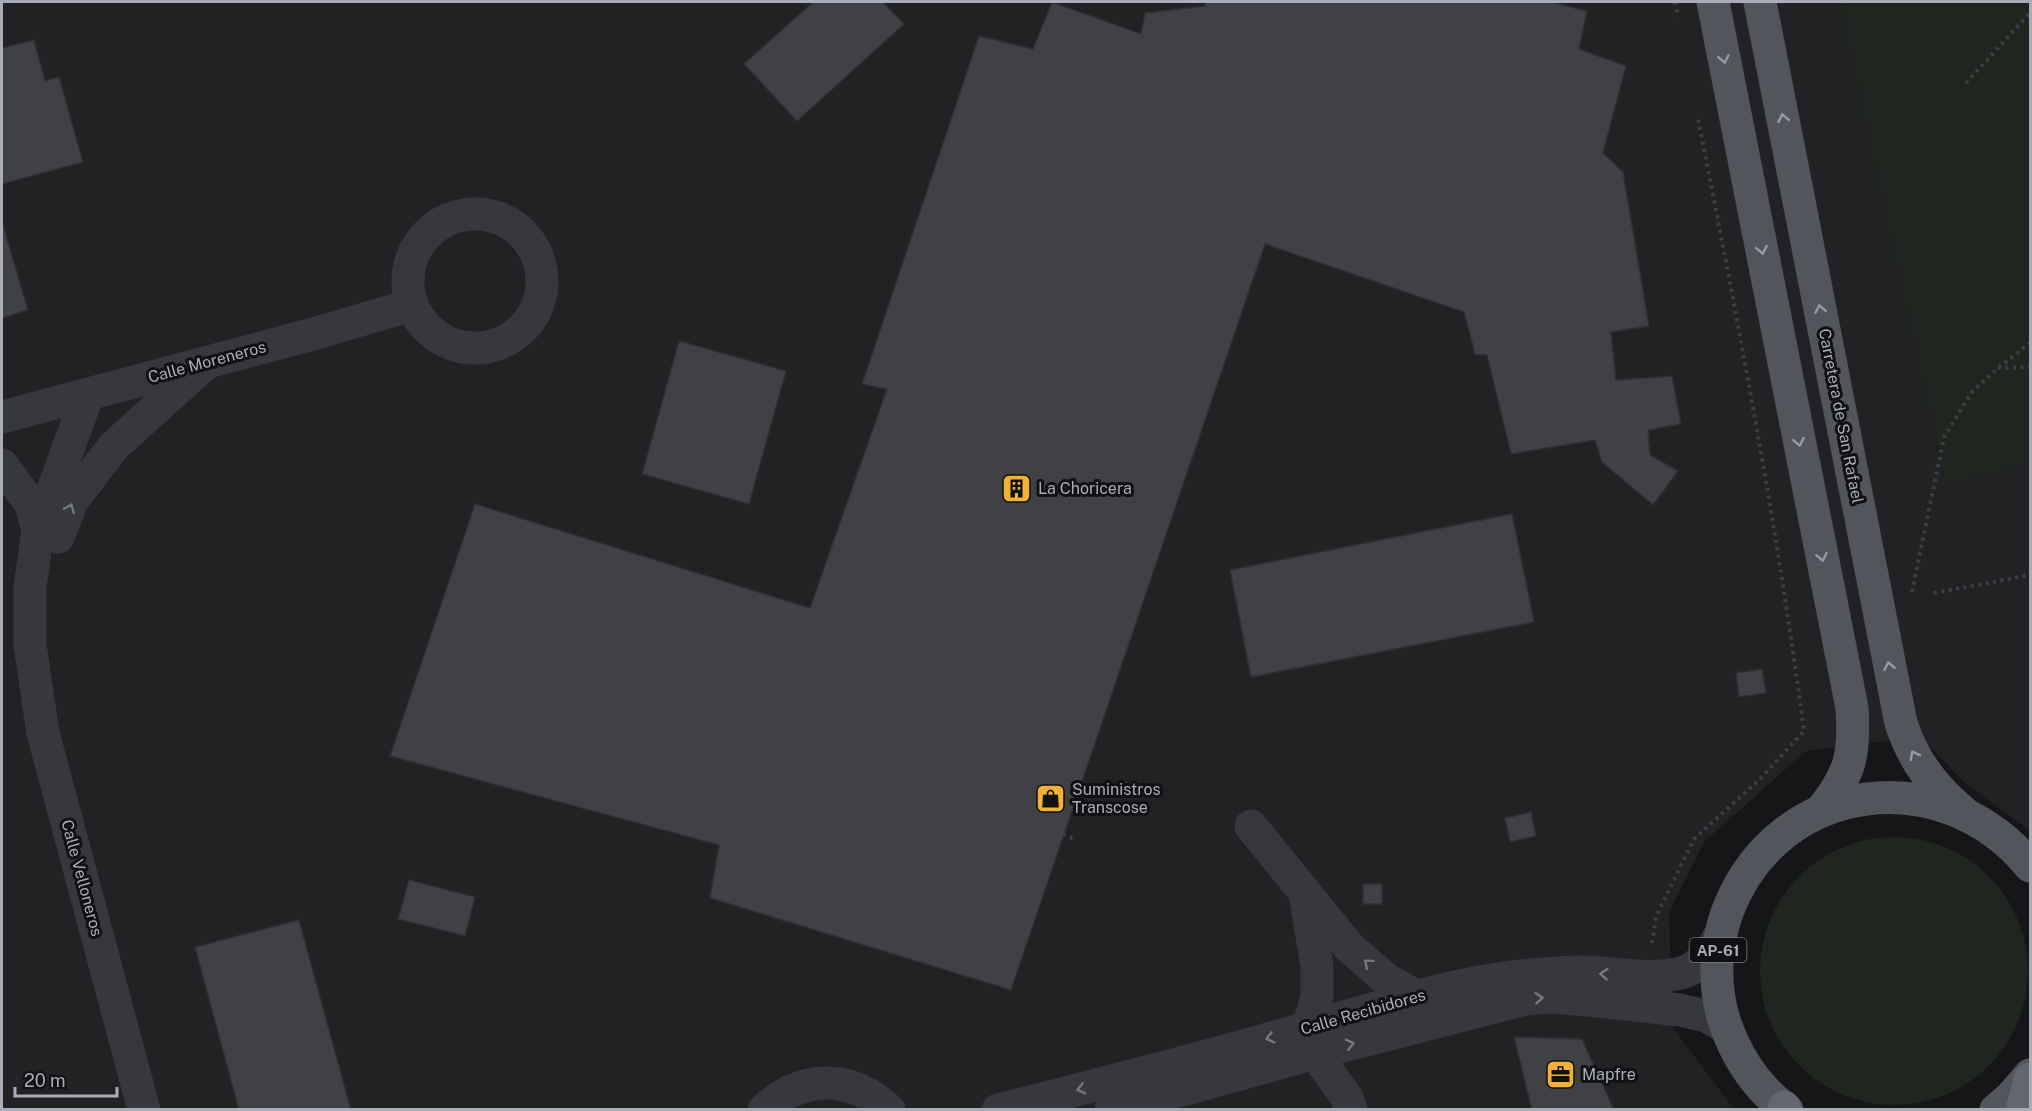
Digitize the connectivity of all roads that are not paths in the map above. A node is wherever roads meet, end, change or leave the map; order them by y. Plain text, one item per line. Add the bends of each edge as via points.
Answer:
1 (1713, 2) edge
2 (1760, 2) edge
3 (412, 305) junction
4 (206, 363) junction
5 (88, 394) junction
6 (2, 417) edge
7 (2, 465) edge
8 (38, 531) junction
9 (30, 645) junction
10 (1821, 811) junction
11 (1963, 812) junction
12 (1251, 826) dead end
13 (2031, 866) edge
14 (1305, 891) junction
15 (1720, 935) junction
16 (1416, 996) junction
17 (1727, 1028) junction
18 (1312, 1040) junction
19 (2031, 1077) edge
20 (1178, 1101) edge
21 (1785, 1109) edge
22 (144, 1110) edge
23 (764, 1110) edge
24 (890, 1110) edge
25 (998, 1110) edge
26 (1111, 1110) edge
27 (1351, 1110) edge
28 (1996, 1110) edge
29 (2022, 1110) edge

1 -> 10 main road via 1852,708 1853,750 1848,768
11 -> 2 main road, Carretera de San Rafael via 1926,774 1901,723
3 - 3 street via 434,334 450,343 468,348 487,347 520,331 532,317 540,301 541,264 523,233 508,222 491,215 455,216 424,236 414,252 408,287
3 - 4 street, Calle Moreneros
4 - 5 street, Calle Moreneros
9 -> 4 street, Calle Velloneros via 49,563 72,501 114,446
5 - 6 street, Calle Moreneros
5 - 8 street, Calle Velloneros
7 - 8 street, Calle Velloneros via 31,504
8 - 9 street, Calle Velloneros via 30,587
9 - 22 street, Calle Velloneros via 43,733
10 - 11 main road, AP-61 via 1862,799 1897,797 1939,803
10 - 15 main road, AP-61 via 1782,835 1755,862 1734,894
11 - 13 main road, AP-61 via 2006,840
12 - 14 street
16 -> 14 street via 1386,979 1349,947
14 - 18 street via 1317,967
15 -> 16 street, Calle Recibidores via 1698,963 1677,974 1582,972 1521,976
15 - 17 main road, AP-61 via 1718,991
16 - 18 street, Calle Recibidores
18 -> 17 street, Calle Recibidores via 1550,997 1680,1010 1706,1016
17 - 21 main road, AP-61 via 1752,1075
18 - 20 street, Calle Recibidores
18 -> 25 street, Calle Recibidores via 1129,1077
18 - 27 street
19 - 28 main road
19 - 29 highway
20 - 26 street, Calle Recibidores
23 - 24 street via 791,1090 838,1083 868,1093

